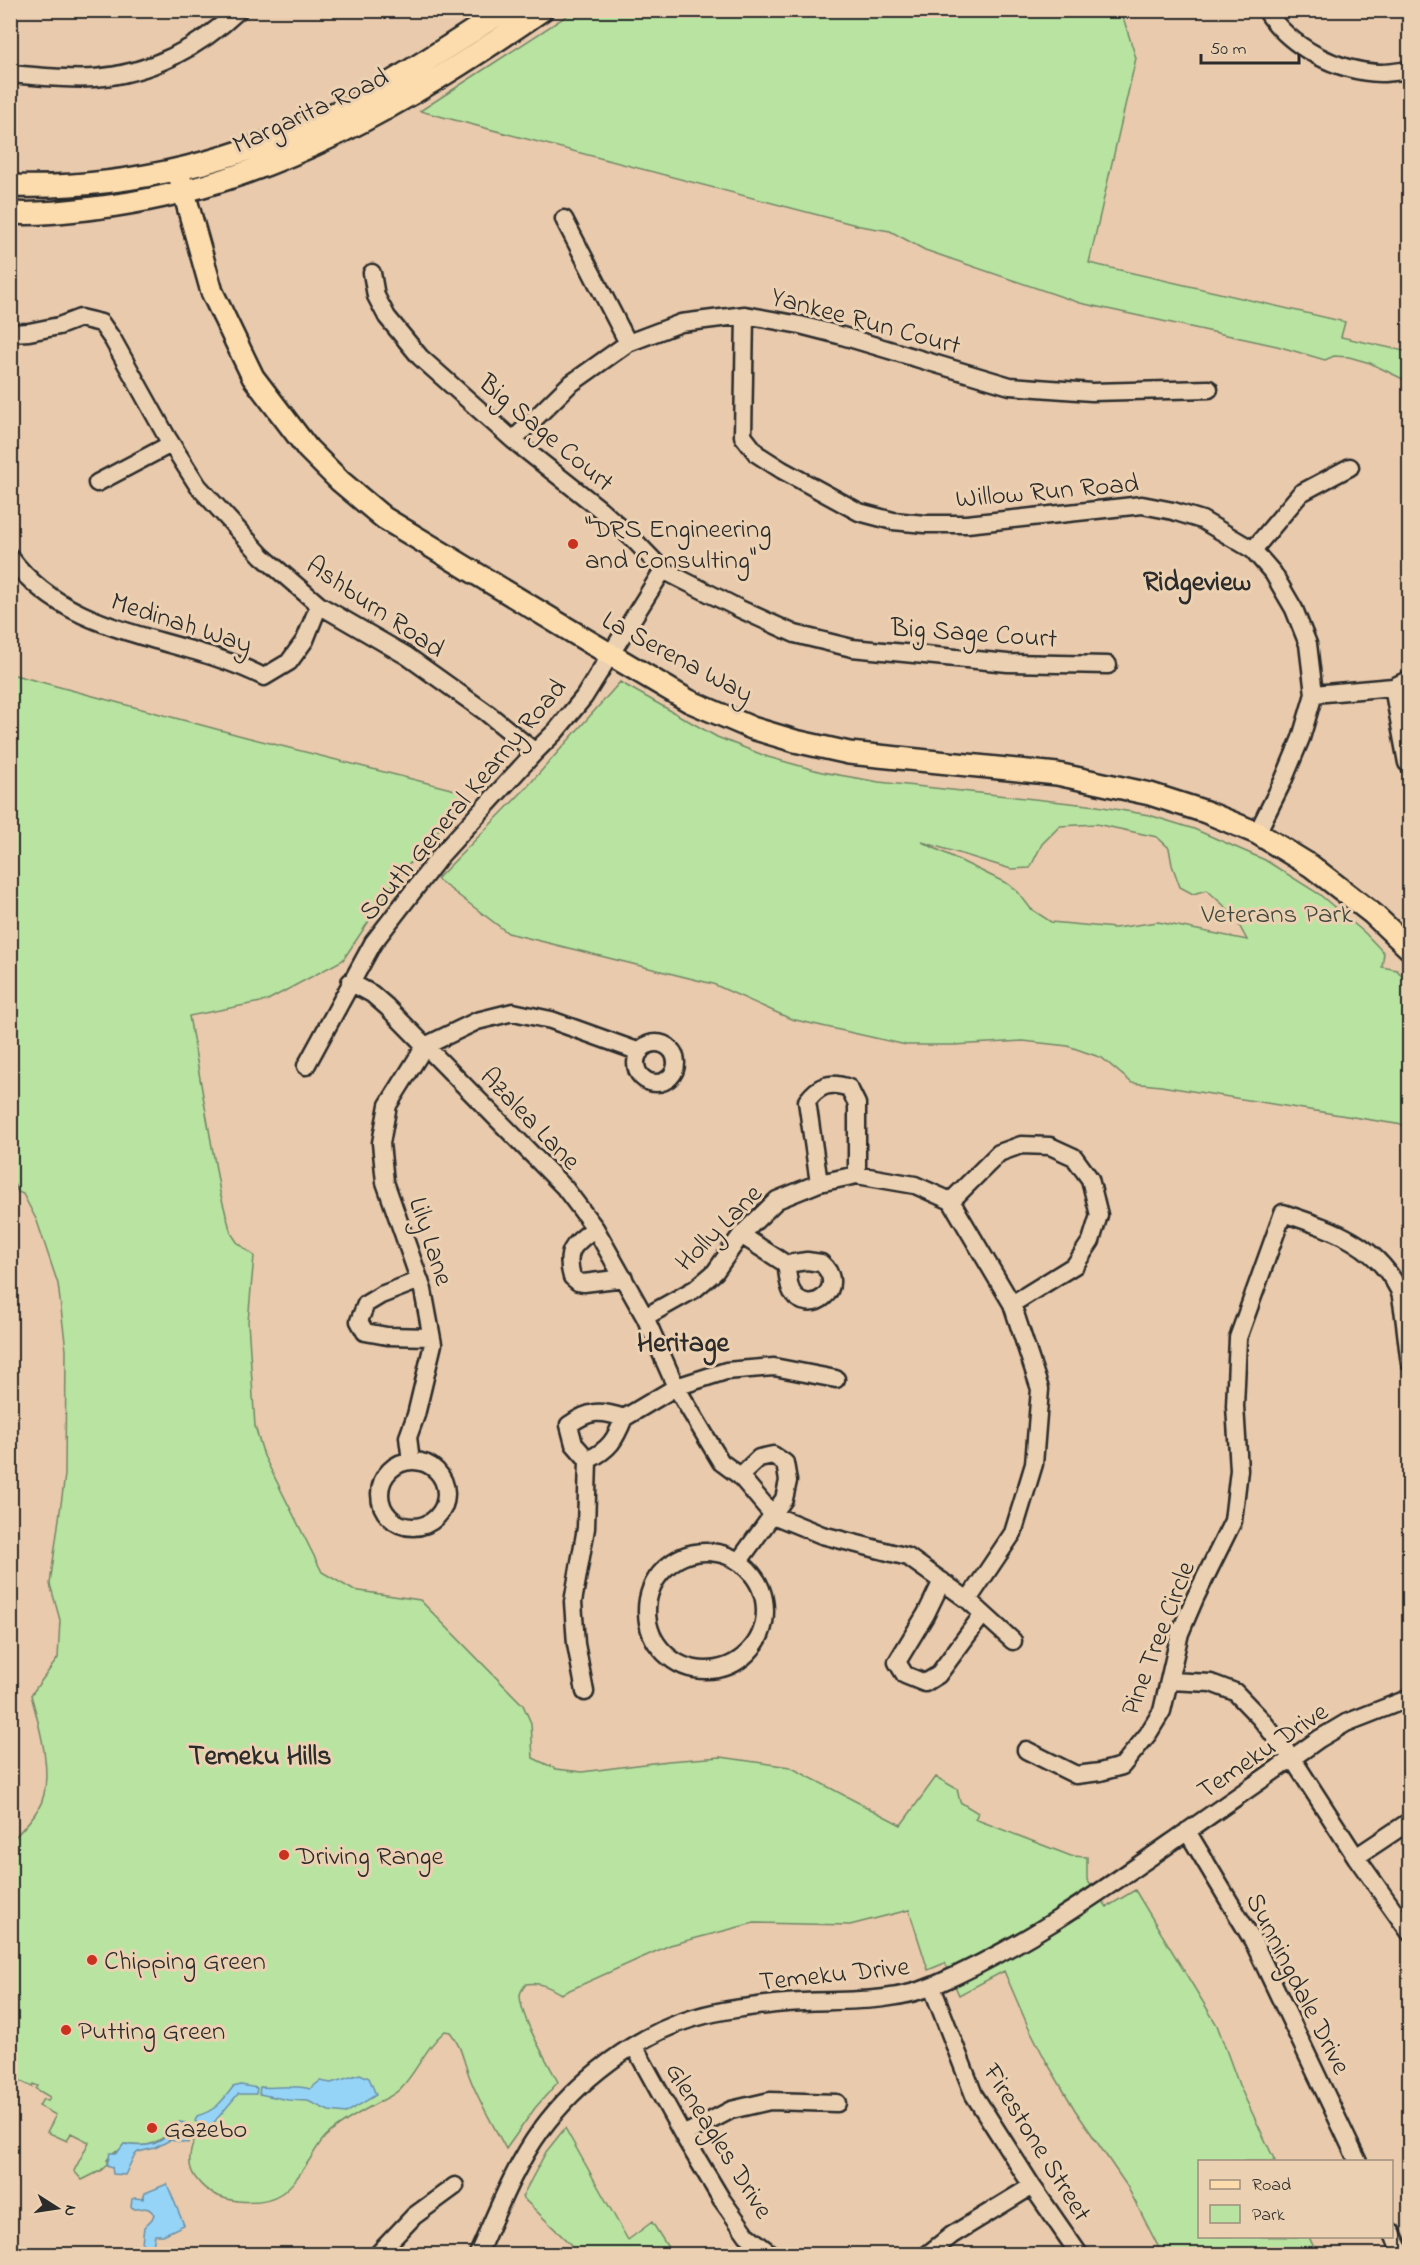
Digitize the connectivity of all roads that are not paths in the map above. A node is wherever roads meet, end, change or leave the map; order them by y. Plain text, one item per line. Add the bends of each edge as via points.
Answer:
1 (239, 10) edge
2 (505, 10) edge
3 (542, 10) edge
4 (1266, 10) edge
5 (1410, 70) edge
6 (10, 74) edge
7 (178, 171) junction
8 (10, 186) edge
9 (184, 192) junction
10 (10, 213) edge
11 (564, 219) dead end
12 (372, 273) dead end
13 (745, 315) junction
14 (10, 333) edge
15 (627, 343) junction
16 (1209, 389) dead end
17 (513, 440) junction
18 (171, 444) junction
19 (1350, 467) dead end
20 (97, 483) dead end
21 (1253, 550) junction
22 (10, 557) edge
23 (663, 570) junction
24 (319, 605) junction
25 (610, 654) junction
26 (1108, 665) dead end
27 (1410, 679) edge
28 (1393, 687) junction
29 (1314, 694) junction
30 (535, 752) junction
31 (1407, 763) dead end
32 (1257, 833) junction
33 (1410, 949) edge
34 (350, 982) junction
35 (425, 1046) junction
36 (640, 1052) dead end
37 (306, 1066) dead end
38 (857, 1174) junction
39 (819, 1183) junction
40 (951, 1201) junction
41 (595, 1228) junction
42 (741, 1235) junction
43 (786, 1264) dead end
44 (624, 1278) junction
45 (420, 1280) junction
46 (1012, 1304) junction
47 (645, 1317) junction
48 (431, 1336) junction
49 (1410, 1364) edge
50 (836, 1379) dead end
51 (676, 1387) junction
52 (624, 1418) junction
53 (588, 1460) junction
54 (411, 1461) junction
55 (740, 1476) junction
56 (773, 1515) junction
57 (739, 1561) junction
58 (942, 1581) junction
59 (968, 1600) junction
60 (983, 1614) junction
61 (1012, 1641) dead end
62 (1170, 1681) junction
63 (585, 1692) dead end
64 (1410, 1698) edge
65 (1026, 1750) dead end
66 (1292, 1758) junction
67 (1410, 1821) edge
68 (1187, 1831) junction
69 (1356, 1857) junction
70 (1410, 1934) edge
71 (932, 1987) junction
72 (634, 2046) junction
73 (837, 2103) dead end
74 (683, 2135) junction
75 (1357, 2160) edge
76 (455, 2186) dead end
77 (1032, 2186) junction
78 (1393, 2234) edge
79 (378, 2254) edge
80 (478, 2254) edge
81 (771, 2254) edge
82 (928, 2254) edge
83 (1079, 2254) edge
84 (1402, 2254) edge

1 - 6 street via 195,46 129,74 93,79
2 - 7 main road, Margarita Road via 401,76 328,116 245,150
3 - 9 main road, Margarita Road via 457,68 381,112 302,152
4 - 5 street via 1302,46 1338,66 1380,73
7 - 8 main road, Margarita Road via 110,181
7 - 9 main road, La Serena Way
9 - 10 main road, Margarita Road via 84,210
9 - 25 main road, La Serena Way via 217,303 253,376 308,449 384,518
11 - 15 street
12 - 17 street, Big Sage Court via 376,296 400,334 420,357
13 - 15 street, Yankee Run Court via 681,323
13 - 16 street, Yankee Run Court via 800,324 1010,386 1092,392
13 - 21 street, Willow Run Road via 743,436 758,454 782,470 859,512 893,521 967,524 1142,505 1202,520
14 - 18 street, Ashburn Road via 59,327 80,318 101,322
15 - 17 street, Yankee Run Court via 568,385
17 - 23 street, Big Sage Court via 600,509
18 - 20 street
18 - 24 street, Ashburn Road via 198,486 233,525
19 - 21 street via 1301,493
21 - 29 street, Willow Run Road via 1273,573 1294,609 1308,644
22 - 24 street, Medinah Way via 54,600 77,613 264,677 289,662 305,640
23 - 25 street, South General Kearny Road
23 - 26 street, Big Sage Court via 795,634 852,648 1008,663
24 - 30 street, Ashburn Road via 407,656
25 - 30 street, South General Kearny Road via 584,697
25 - 32 main road, La Serena Way via 689,701 752,728 795,741 849,753 1057,774 1150,794
27 - 28 street
28 - 29 street
28 - 31 street
29 - 32 street, Willow Run Road via 1301,738
30 - 34 street, South General Kearny Road via 405,899
32 - 33 main road, La Serena Way via 1311,866 1373,914
34 - 35 street, Azalea Lane via 372,994
34 - 37 street, South General Kearny Road
35 - 36 street via 477,1022 513,1012 551,1020
35 - 41 street, Azalea Lane via 564,1187
35 - 45 street, Lily Lane via 388,1105 381,1143 385,1182
38 - 39 street, Holly Lane
38 - 39 street via 857,1104 849,1088 826,1084 807,1101
38 - 40 street, Holly Lane via 915,1185
39 - 42 street, Holly Lane via 777,1200
40 - 46 street
40 - 46 street via 999,1153 1022,1145 1050,1146 1074,1158 1090,1179 1099,1215 1091,1241 1075,1265
41 - 44 street, Azalea Lane
41 - 44 street via 573,1246 569,1255 572,1276 584,1283
42 - 43 street
42 - 47 street, Holly Lane via 715,1272 695,1289
44 - 47 street, Azalea Lane
45 - 48 street, Lily Lane
45 - 48 street via 366,1304 359,1322 365,1332
46 - 59 street via 1040,1389 1034,1464 1013,1533
47 - 51 street
48 - 54 street, Lily Lane via 428,1367 408,1437
49 - 62 street, Pine Tree Circle via 1400,1292 1381,1264 1357,1242 1283,1213 1238,1338 1234,1406 1239,1470 1233,1521 1180,1634
50 - 51 street via 774,1367 726,1371
51 - 52 street
51 - 55 street via 721,1462
52 - 53 street via 615,1440
52 - 53 street via 595,1412 568,1425 574,1444
53 - 63 street via 586,1528 573,1602
54 - 54 street via 390,1470 380,1491 386,1513 404,1527 416,1528 436,1519 447,1492 444,1481 431,1466
55 - 56 street
55 - 56 street via 759,1458 773,1455 785,1462 788,1481 784,1499
56 - 57 street
56 - 58 street via 822,1535 908,1557
57 - 57 street via 722,1553 702,1551 667,1566 648,1600 648,1619 665,1654 700,1670 719,1669 752,1648 762,1631 763,1592 754,1575
58 - 59 street
58 - 60 street via 897,1662 905,1675 925,1683 938,1675
59 - 60 street
60 - 61 street
62 - 65 street, Pine Tree Circle via 1162,1711 1122,1766 1076,1775
62 - 66 street via 1211,1683 1235,1692
64 - 66 street, Temeku Drive via 1346,1723
66 - 68 street, Temeku Drive
66 - 69 street
67 - 69 street
68 - 71 street, Temeku Drive via 1094,1897 975,1967
68 - 75 street, Sunningdale Drive via 1253,1941
69 - 70 street
71 - 72 street, Temeku Drive via 854,2001 753,2006 693,2018
71 - 77 street, Firestone Street via 974,2095
72 - 74 street, Gleneagles Drive
72 - 80 street, Temeku Drive via 570,2095 541,2129 504,2194
73 - 74 street via 770,2101 731,2110
74 - 81 street, Gleneagles Drive via 747,2235
76 - 79 street via 414,2216
77 - 82 street
77 - 83 street, Firestone Street
78 - 84 street

